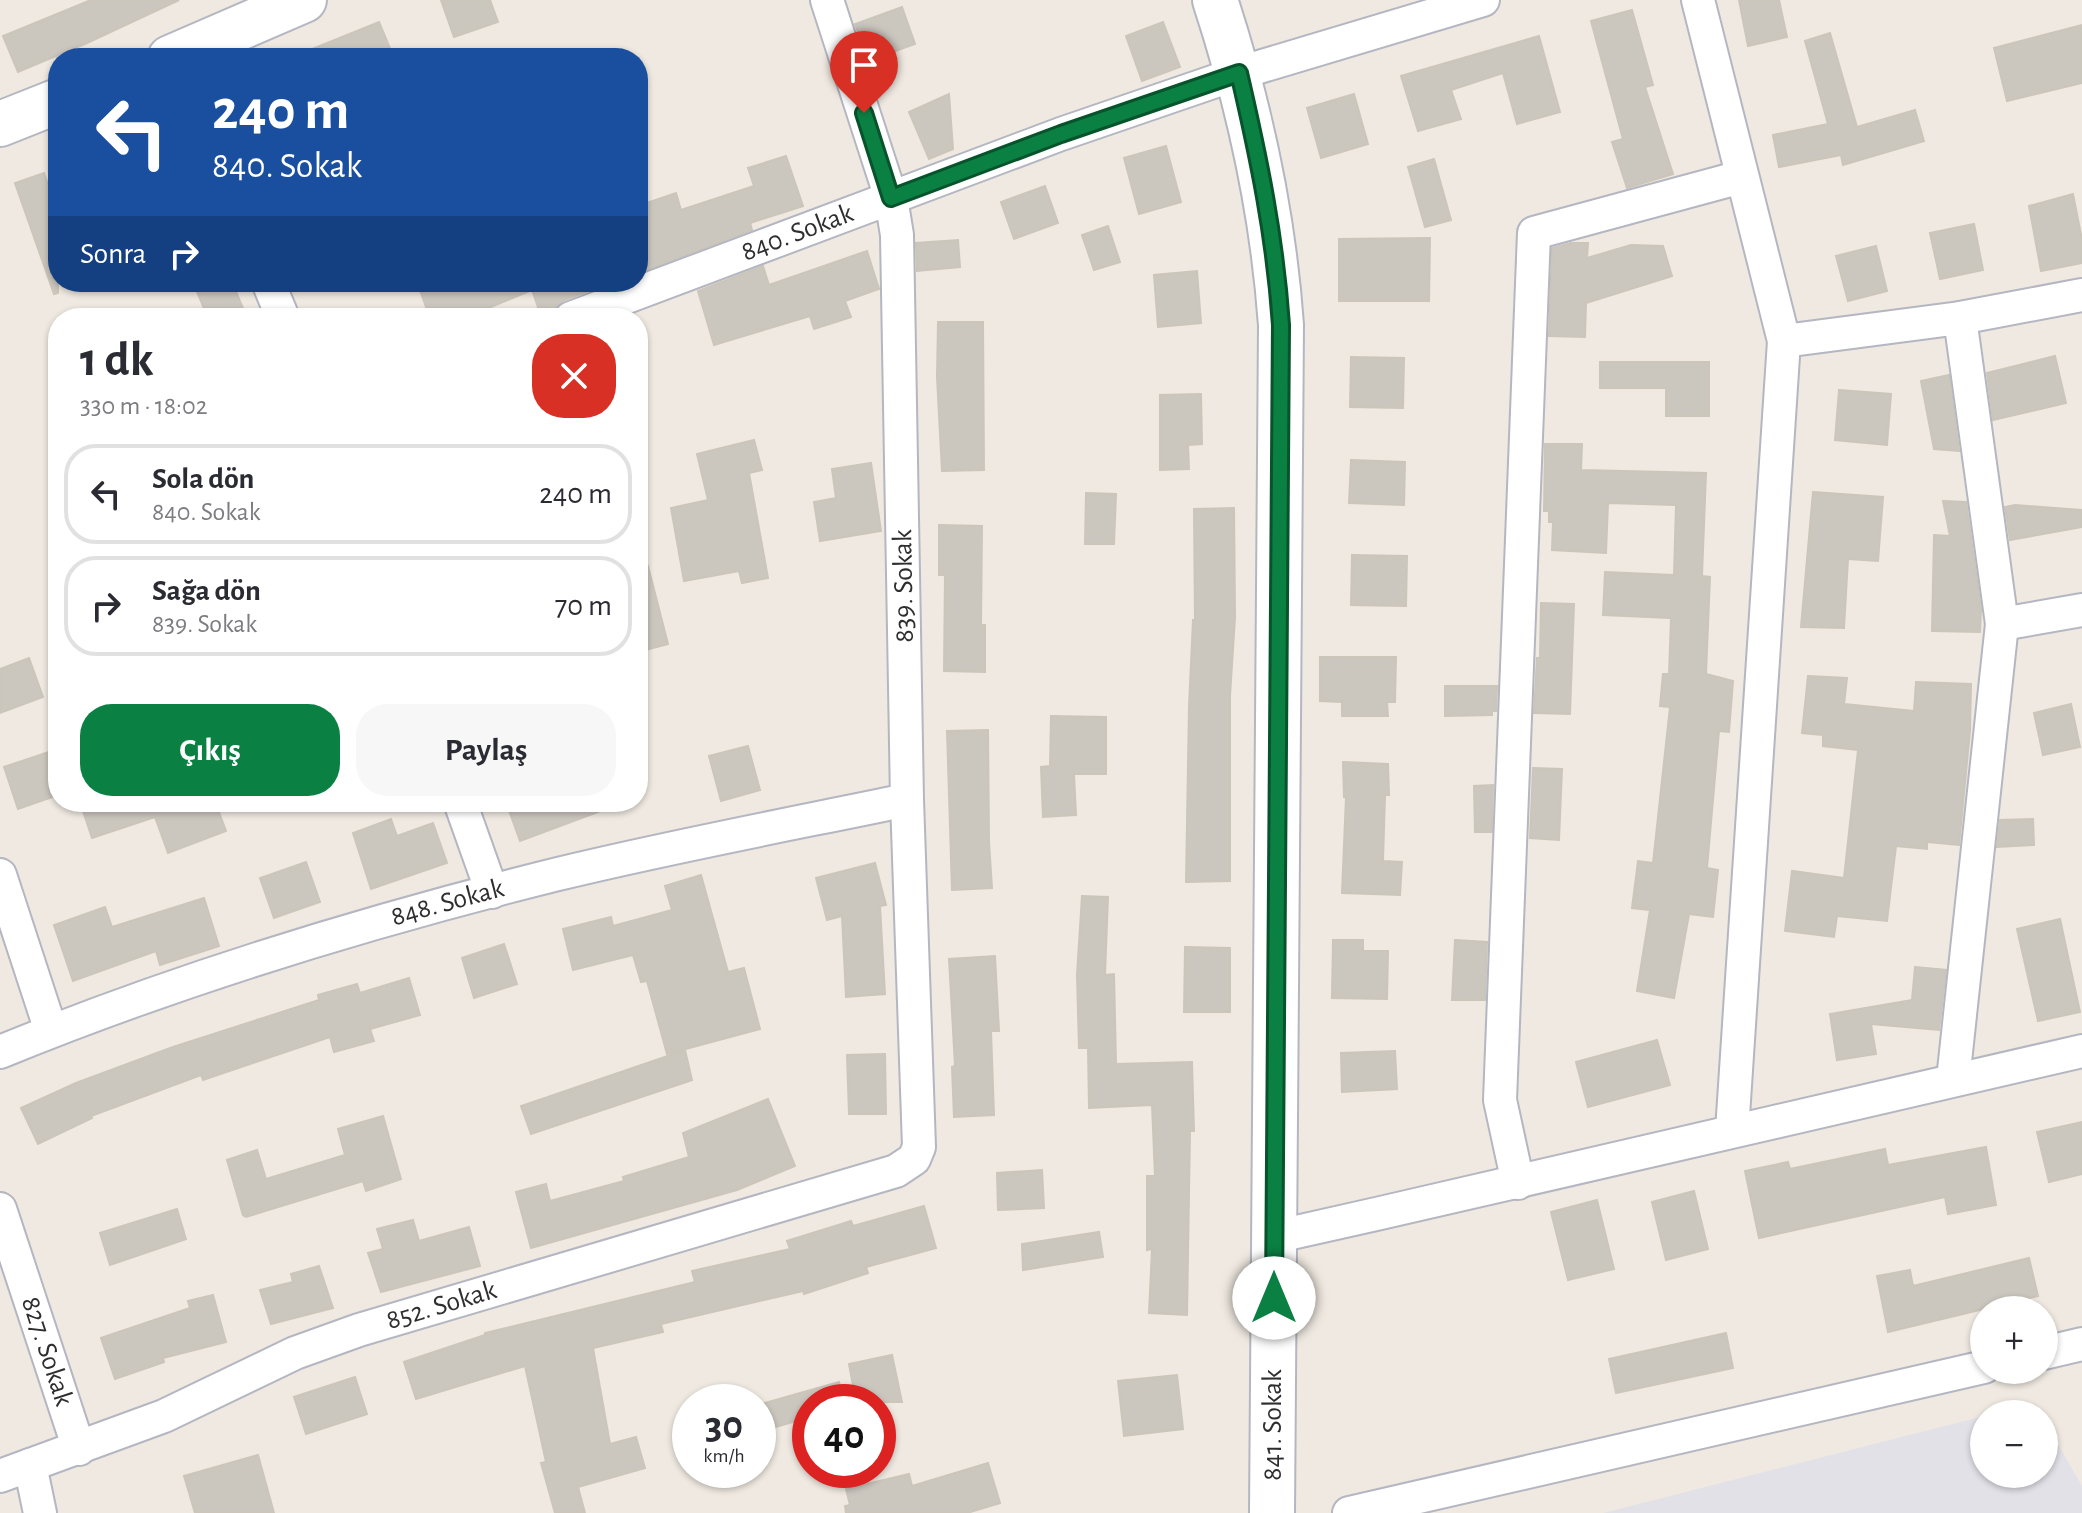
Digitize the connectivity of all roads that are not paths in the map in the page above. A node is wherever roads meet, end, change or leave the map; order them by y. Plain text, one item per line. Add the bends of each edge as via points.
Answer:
1 (304, 0) edge
2 (827, 0) edge
3 (1215, 0) edge
4 (1483, 0) edge
5 (1698, 0) edge
6 (1395, 13) edge
7 (197, 48) edge
8 (1239, 73) junction
9 (48, 105) edge
10 (0, 124) edge
11 (1741, 177) junction
12 (891, 198) junction
13 (648, 289) edge
14 (640, 292) edge
15 (2082, 295) edge
16 (598, 308) edge
17 (1960, 318) junction
18 (1784, 341) junction
19 (2082, 610) edge
20 (2002, 624) junction
21 (907, 800) junction
22 (464, 812) edge
23 (0, 875) edge
24 (492, 892) junction
25 (51, 1031) junction
26 (2082, 1051) edge
27 (0, 1052) edge
28 (1953, 1080) junction
29 (1732, 1131) junction
30 (896, 1171) joint
31 (1518, 1183) junction
32 (0, 1209) edge
33 (1274, 1237) junction
34 (2082, 1344) edge
35 (2058, 1350) edge
36 (1970, 1370) edge
37 (79, 1449) junction
38 (30, 1465) junction
39 (0, 1476) edge
40 (40, 1513) edge
41 (1272, 1513) edge
42 (1349, 1513) edge

1 - 7 street
2 - 12 street, 839. Sokak
3 - 8 street, 841. Sokak
4 - 6 street, 840. Sokak
5 - 11 street
6 - 8 street, 840. Sokak
8 - 12 street, 840. Sokak
8 - 33 street, 841. Sokak via 1264,178 1281,325
9 - 10 street
11 - 18 street
11 - 31 street via 1534,233 1500,1100
12 - 13 street, 840. Sokak
12 - 21 street, 839. Sokak via 899,266
14 - 16 street, 840. Sokak
15 - 17 street
17 - 18 street
17 - 20 street
18 - 29 street
19 - 20 street
20 - 28 street
21 - 24 street, 848. Sokak
21 - 30 street, 839. Sokak via 919,1147 914,1159
22 - 24 street
23 - 25 street
24 - 25 street, 848. Sokak via 355,928
25 - 27 street, 848. Sokak
26 - 28 street
28 - 29 street
29 - 31 street
30 - 37 street, 852. Sokak via 359,1330
31 - 33 street
32 - 37 street, 827. Sokak
33 - 41 street, 841. Sokak
34 - 35 street
36 - 42 street
37 - 38 street, 852. Sokak
38 - 39 street, 852. Sokak
38 - 40 street

